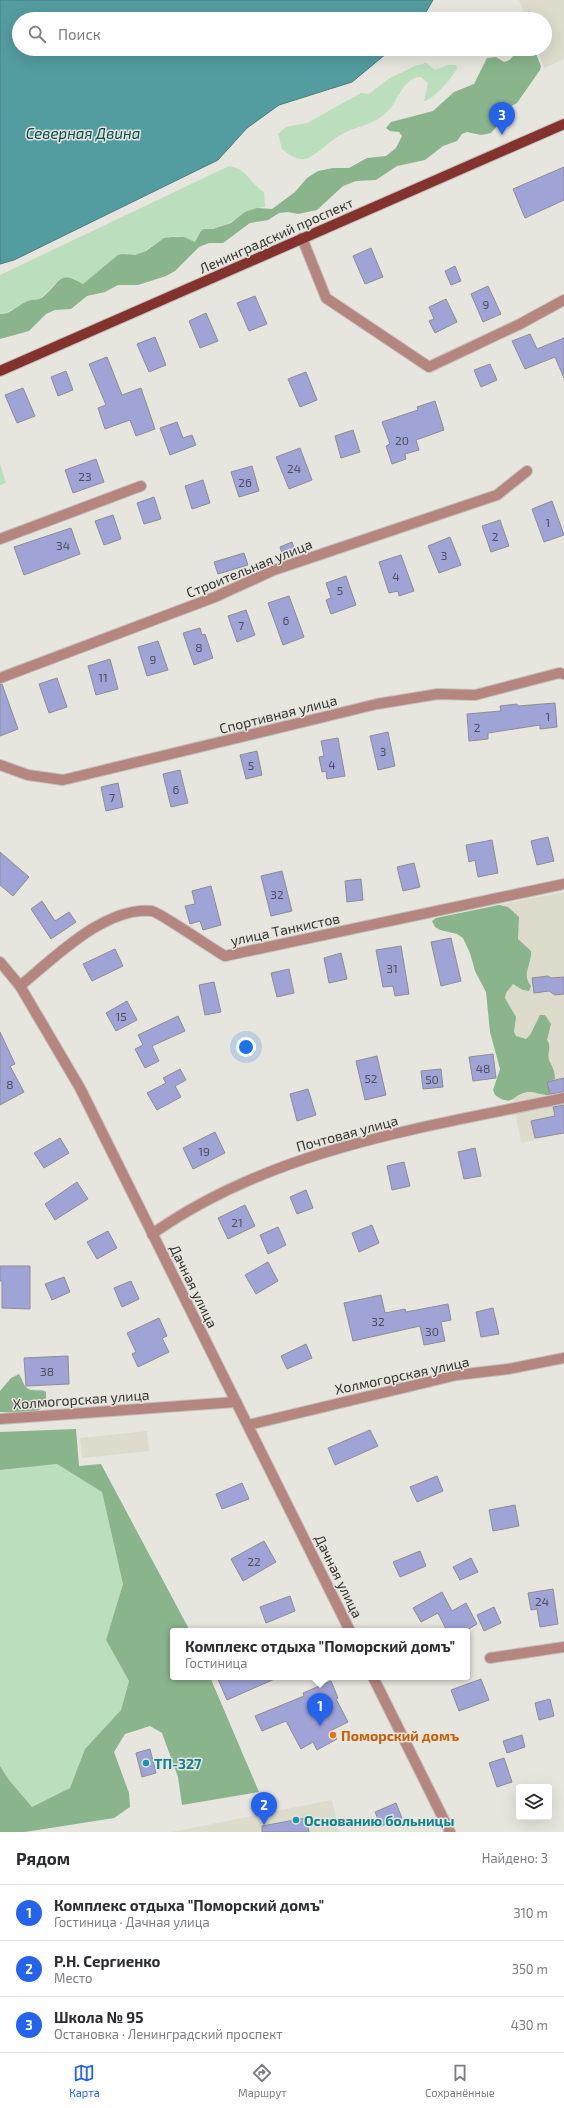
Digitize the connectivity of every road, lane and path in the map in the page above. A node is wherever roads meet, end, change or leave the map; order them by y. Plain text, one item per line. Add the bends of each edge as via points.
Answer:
1 (564, 124) edge
2 (302, 238) junction
3 (564, 300) edge
4 (0, 371) edge
5 (527, 471) dead end
6 (141, 486) dead end
7 (0, 540) edge
8 (564, 674) edge
9 (0, 678) edge
10 (0, 765) edge
11 (564, 884) edge
12 (0, 962) edge
13 (20, 986) junction
14 (564, 1098) edge
15 (152, 1234) junction
16 (564, 1358) edge
17 (236, 1402) junction
18 (0, 1419) edge
19 (248, 1425) junction
20 (349, 1628) edge
21 (564, 1647) edge
22 (490, 1658) dead end
23 (374, 1680) edge
24 (450, 1832) edge

1 - 2 main road, Ленинградский проспект
2 - 3 street via 326,298 429,367
2 - 4 main road, Ленинградский проспект
5 - 9 street, Строительная улица via 497,495 274,570 215,597
6 - 7 street
8 - 10 street, Спортивная улица via 559,673 475,695 438,694 377,704 63,780 28,775
11 - 13 street, улица Танкистов via 225,956 154,911 122,914 79,938
12 - 13 street, Дачная улица
13 - 15 street, Дачная улица via 80,1088
14 - 15 street, Почтовая улица via 370,1138 294,1162 229,1188 178,1216
15 - 17 street, Дачная улица
16 - 19 street, Холмогорская улица via 508,1369 457,1375
17 - 18 street, Холмогорская улица
17 - 19 street, Дачная улица
19 - 20 street, Дачная улица
21 - 22 street
23 - 24 street

